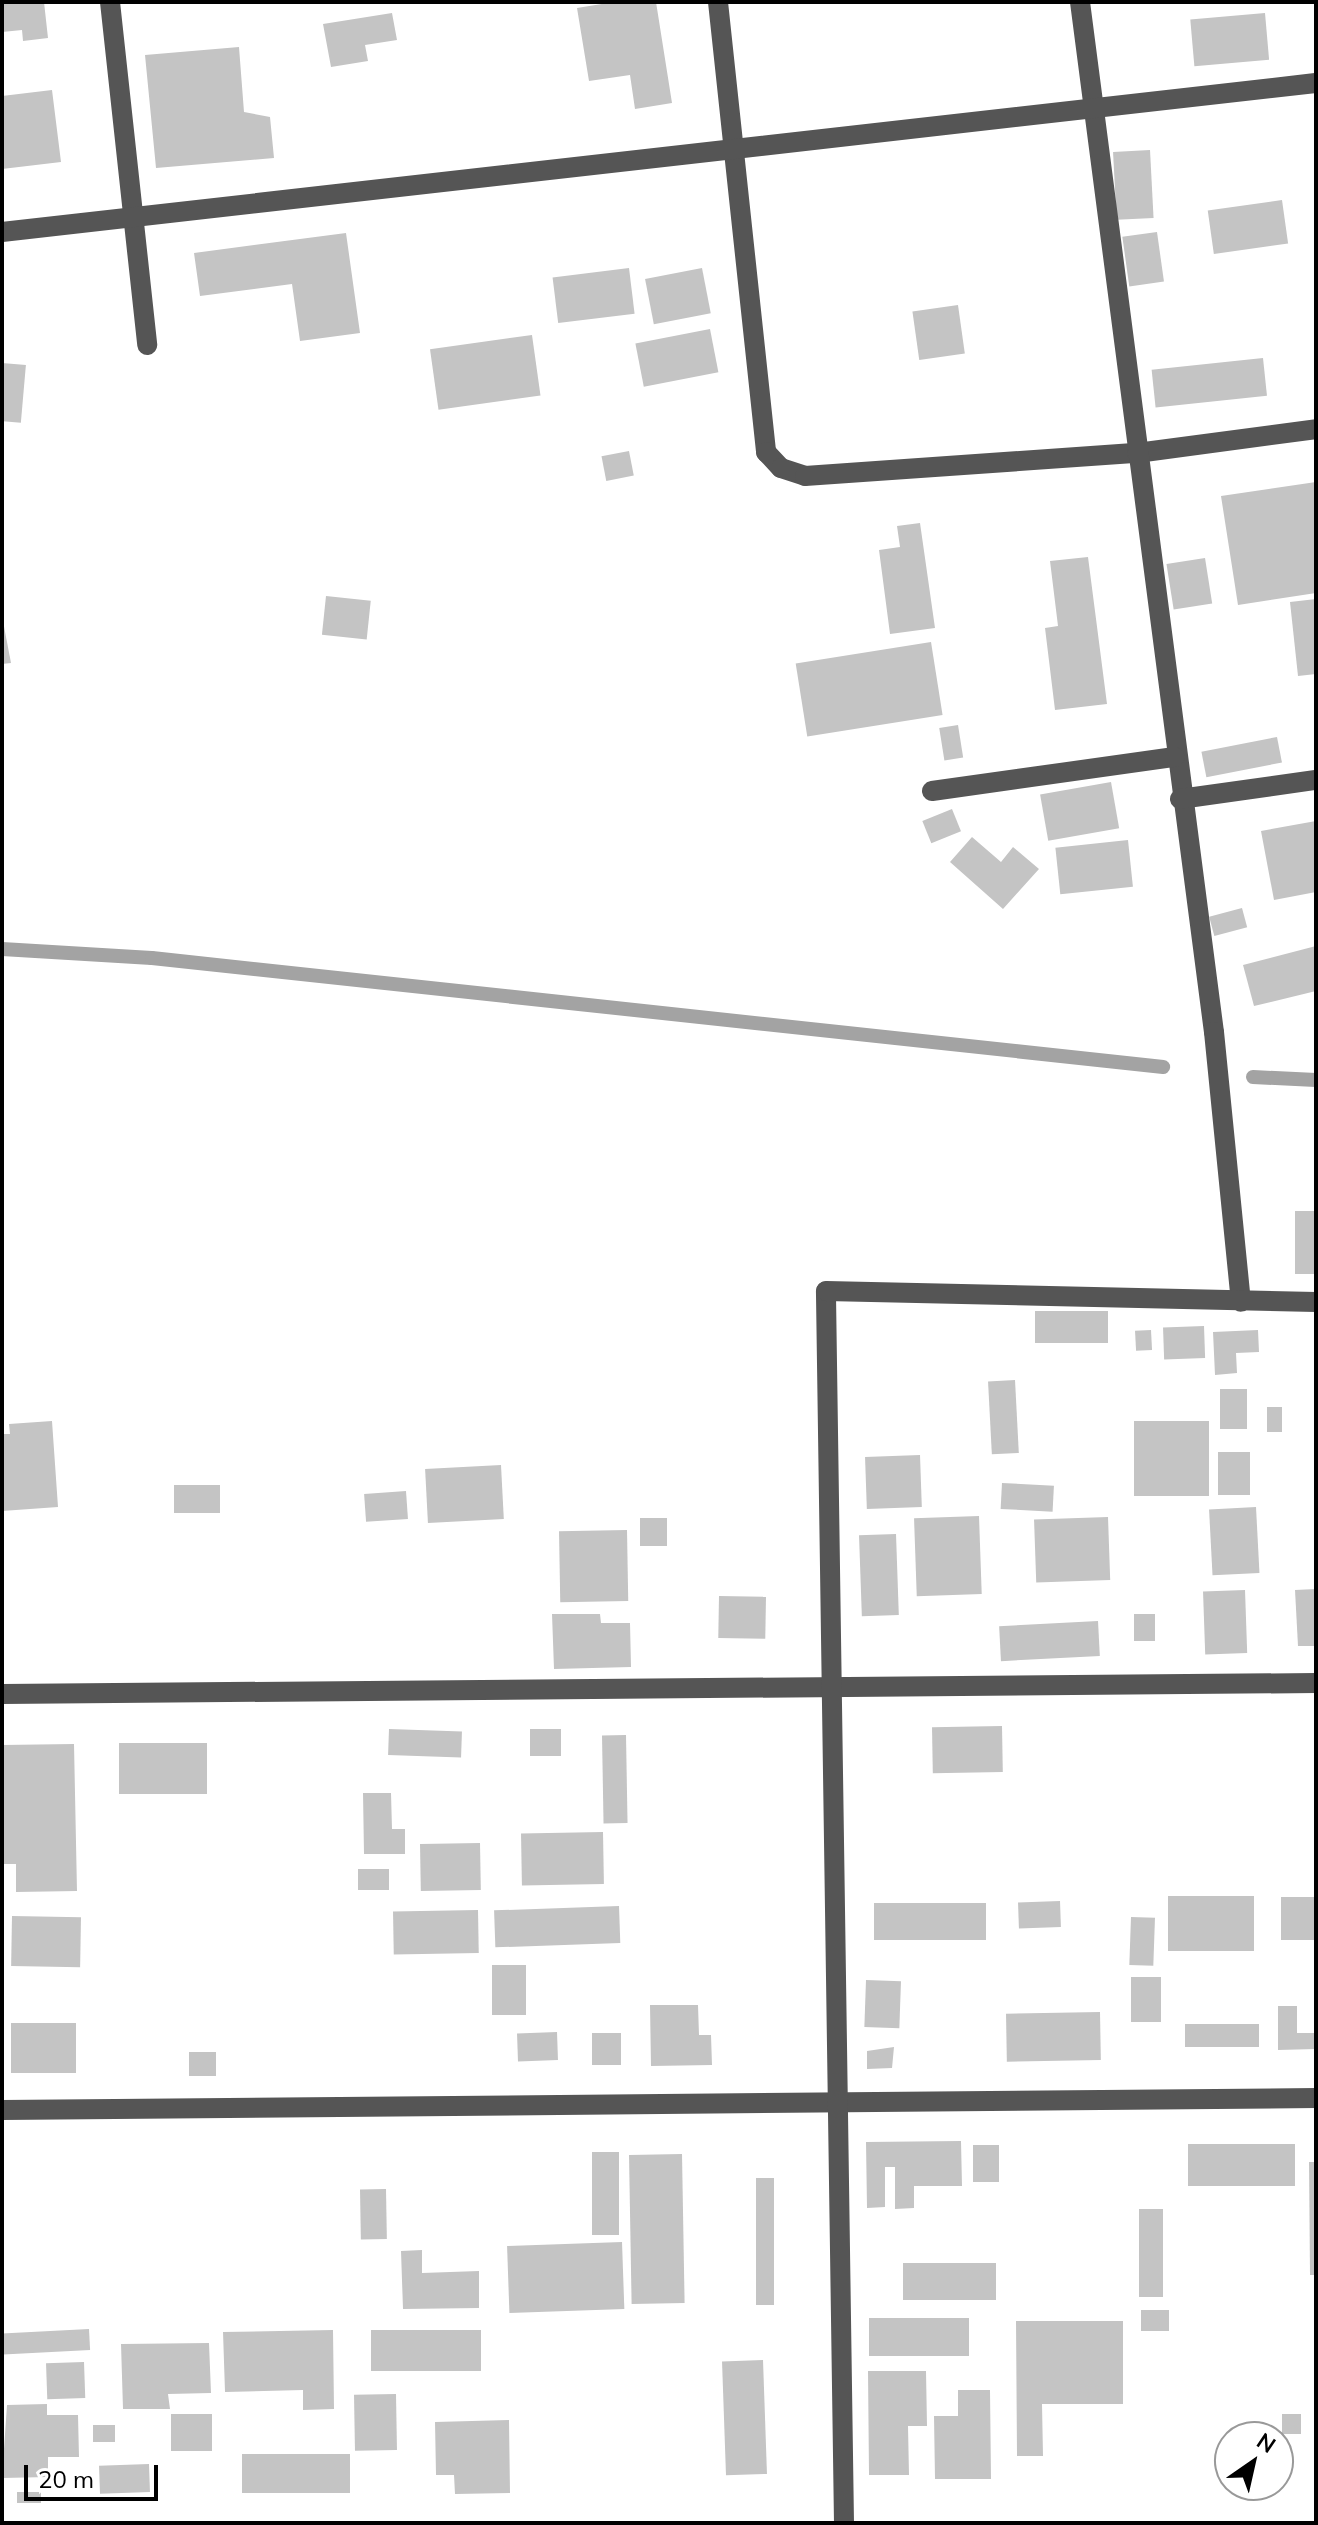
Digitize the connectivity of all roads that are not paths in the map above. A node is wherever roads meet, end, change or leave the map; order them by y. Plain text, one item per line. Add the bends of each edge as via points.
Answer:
1 (110, 2) edge
2 (718, 2) edge
3 (1080, 2) edge
4 (1316, 83) edge
5 (1093, 108) junction
6 (736, 148) junction
7 (133, 217) junction
8 (2, 232) edge
9 (147, 345) dead end
10 (1316, 429) edge
11 (1137, 453) junction
12 (1175, 757) junction
13 (1316, 780) edge
14 (932, 791) dead end
15 (1180, 799) junction
16 (1241, 1302) junction
17 (1316, 1302) edge
18 (1316, 1683) edge
19 (832, 1687) junction
20 (2, 1694) edge
21 (1316, 2098) edge
22 (838, 2102) junction
23 (2, 2110) edge
24 (844, 2523) edge

1 - 7 street
2 - 6 street
3 - 5 street
4 - 5 street
5 - 6 street
5 - 11 street
6 - 7 street
6 - 11 street via 766,452 781,468 805,476
7 - 8 street
7 - 9 street
10 - 11 street
11 - 12 street
12 - 14 street
12 - 15 street
13 - 15 street
15 - 16 street via 1214,1032
16 - 17 street
16 - 19 street via 826,1291
18 - 19 street
19 - 20 street
19 - 22 street
21 - 22 street
22 - 23 street
22 - 24 street

